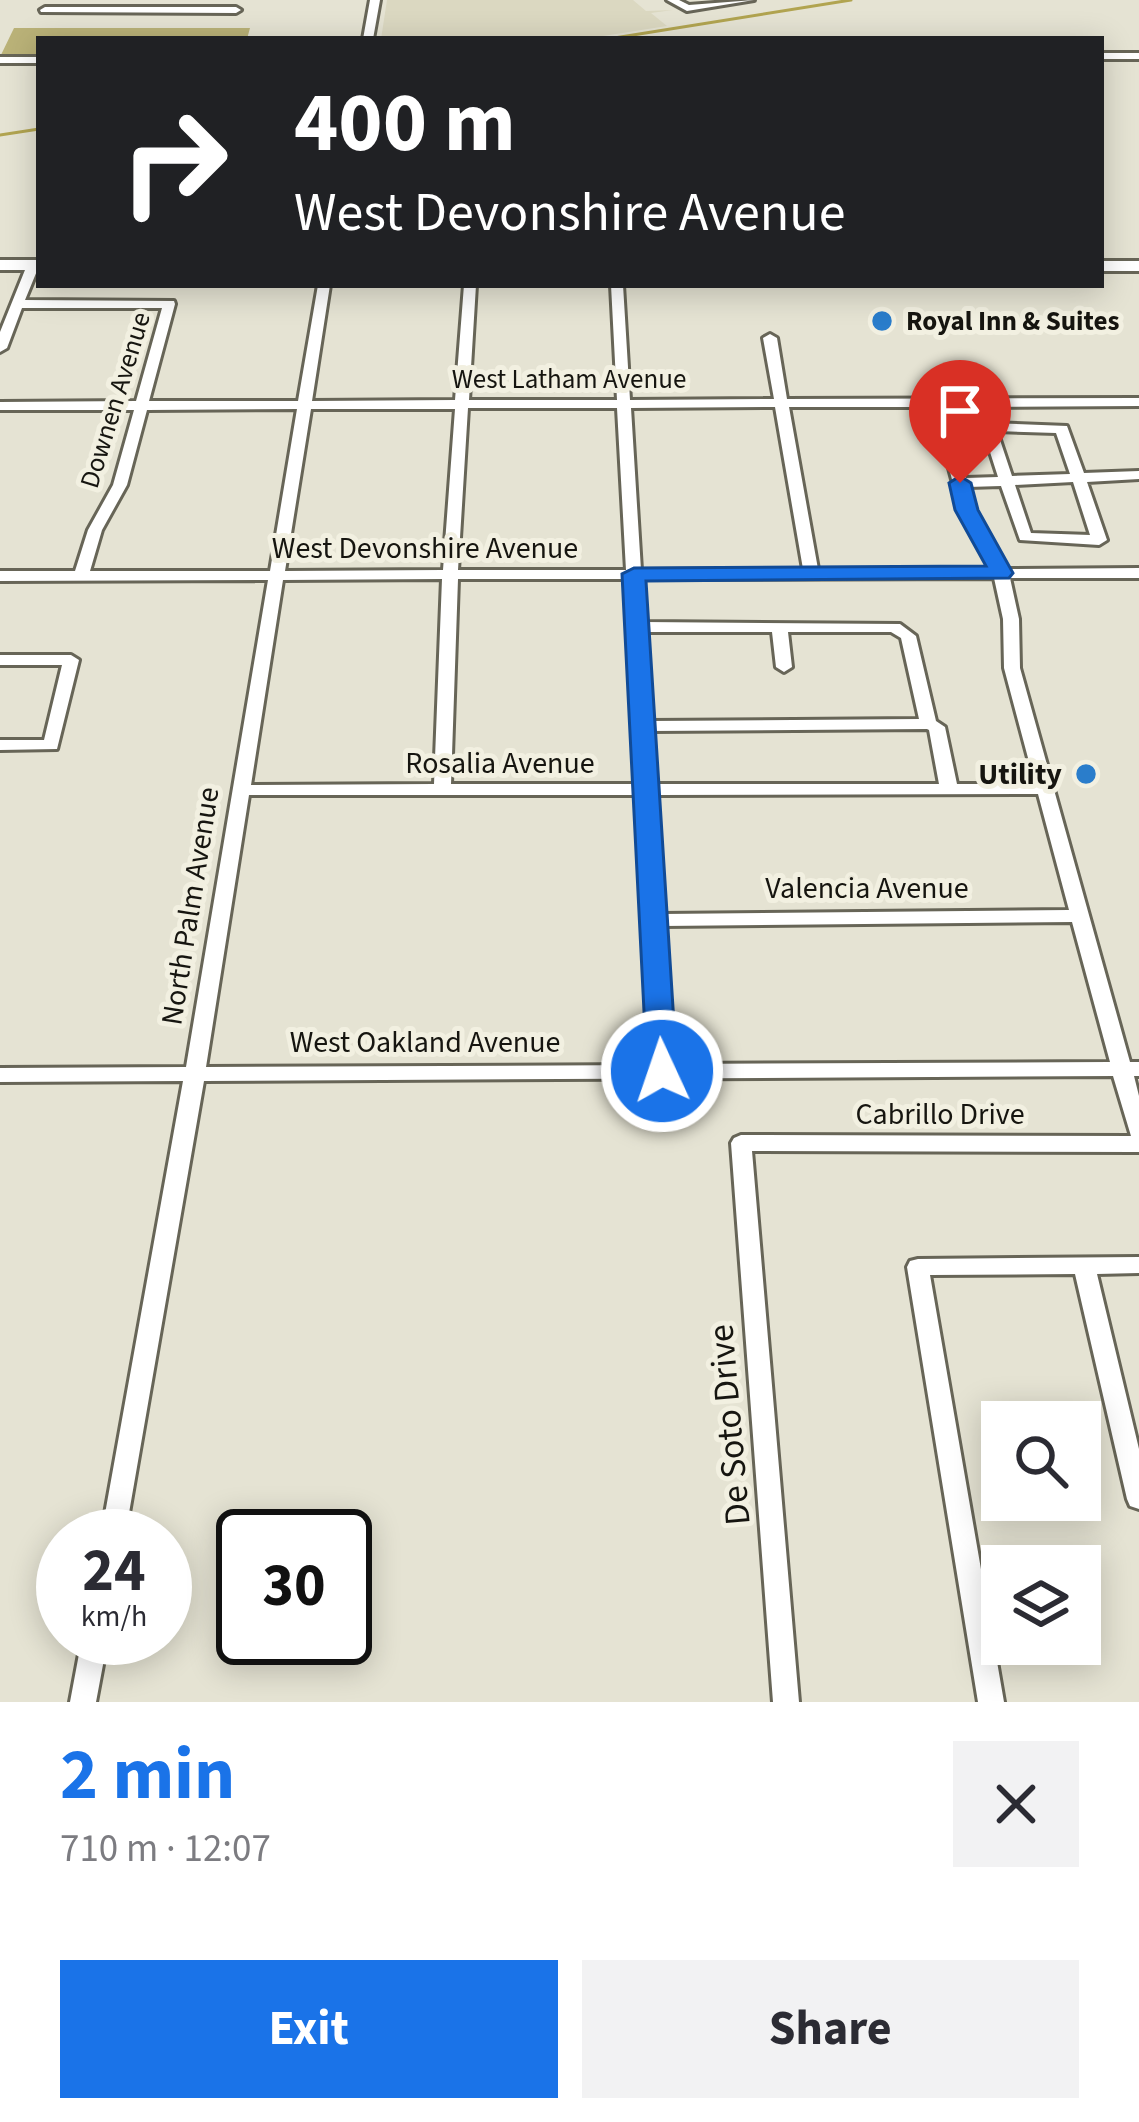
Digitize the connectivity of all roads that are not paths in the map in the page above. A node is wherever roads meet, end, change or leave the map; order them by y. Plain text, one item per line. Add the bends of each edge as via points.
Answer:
1 (375, 0) edge
2 (672, 0) edge
3 (746, 0) edge
4 (173, 5) edge
5 (44, 10) dead end
6 (236, 10) dead end
7 (369, 36) edge
8 (1104, 56) edge
9 (1139, 56) edge
10 (0, 60) edge
11 (36, 60) edge
12 (1104, 266) edge
13 (1139, 266) edge
14 (0, 269) edge
15 (35, 269) edge
16 (324, 288) edge
17 (470, 288) edge
18 (617, 288) edge
19 (17, 304) junction
20 (770, 338) dead end
21 (0, 348) edge
22 (939, 402) junction
23 (1139, 402) edge
24 (783, 403) junction
25 (143, 404) junction
26 (307, 404) junction
27 (460, 404) junction
28 (624, 404) junction
29 (0, 406) edge
30 (1139, 475) edge
31 (1082, 479) junction
32 (1006, 482) junction
33 (960, 483) junction
34 (1001, 573) junction
35 (1139, 573) edge
36 (634, 574) junction
37 (811, 574) junction
38 (450, 575) junction
39 (0, 576) edge
40 (81, 576) junction
41 (278, 576) junction
42 (637, 627) junction
43 (779, 627) junction
44 (0, 660) edge
45 (784, 667) dead end
46 (928, 724) junction
47 (650, 726) junction
48 (0, 745) edge
49 (949, 789) junction
50 (1046, 789) junction
51 (242, 790) junction
52 (646, 790) junction
53 (442, 791) junction
54 (1081, 916) junction
55 (653, 920) junction
56 (1130, 1069) edge
57 (662, 1071) junction
58 (195, 1072) junction
59 (0, 1075) edge
60 (1139, 1132) edge
61 (741, 1143) joint
62 (1139, 1144) edge
63 (1084, 1265) junction
64 (1139, 1265) edge
65 (1139, 1499) edge
66 (118, 1509) edge
67 (89, 1665) edge
68 (83, 1702) edge
69 (786, 1702) edge
70 (991, 1702) edge

1 - 7 street
2 - 3 street via 686,8
4 - 5 street
4 - 6 street
8 - 9 street
10 - 11 street
12 - 13 main road
14 - 15 main road
15 - 19 street
16 - 26 street, North Palm Avenue
17 - 27 street
18 - 28 street
19 - 21 street
19 - 25 street, Downen Avenue via 169,304
20 - 24 street
22 - 23 street, West Latham Avenue
22 - 24 street, West Latham Avenue
22 - 33 street
24 - 28 street, West Latham Avenue
24 - 37 street
25 - 26 street, West Latham Avenue
25 - 29 street, West Latham Avenue
25 - 40 street, Downen Avenue
26 - 27 street, West Latham Avenue
26 - 41 street, North Palm Avenue
27 - 28 street, West Latham Avenue
27 - 38 street
28 - 36 street
30 - 31 street
31 - 32 street
31 - 32 street via 1063,429 989,428
31 - 32 street via 1099,540 1025,537
32 - 33 street
33 - 34 street
34 - 35 street, West Devonshire Avenue
34 - 37 street, West Devonshire Avenue
34 - 50 street via 1012,668
36 - 37 street, West Devonshire Avenue
36 - 38 street, West Devonshire Avenue
36 - 42 street
38 - 41 street, West Devonshire Avenue
38 - 53 street
39 - 40 street, West Devonshire Avenue
40 - 41 street, West Devonshire Avenue
41 - 51 street, North Palm Avenue
42 - 43 street
42 - 47 street
43 - 45 street
43 - 46 street via 894,627 908,636
44 - 48 street via 71,660 51,745
46 - 47 street
46 - 49 street via 937,727
47 - 52 street
49 - 50 street, Rosalia Avenue
49 - 52 street, Rosalia Avenue
50 - 54 street
51 - 53 street, Rosalia Avenue
51 - 58 street, North Palm Avenue
52 - 53 street, Rosalia Avenue
52 - 55 street
54 - 55 street, Valencia Avenue
54 - 56 street
55 - 57 street
56 - 57 street, West Oakland Avenue
56 - 60 street
57 - 58 street, West Oakland Avenue
58 - 59 street, West Oakland Avenue
58 - 66 street, North Palm Avenue
61 - 62 street, Cabrillo Drive
61 - 69 street, De Soto Drive
63 - 64 street
63 - 65 street
63 - 70 street via 918,1267
67 - 68 street

